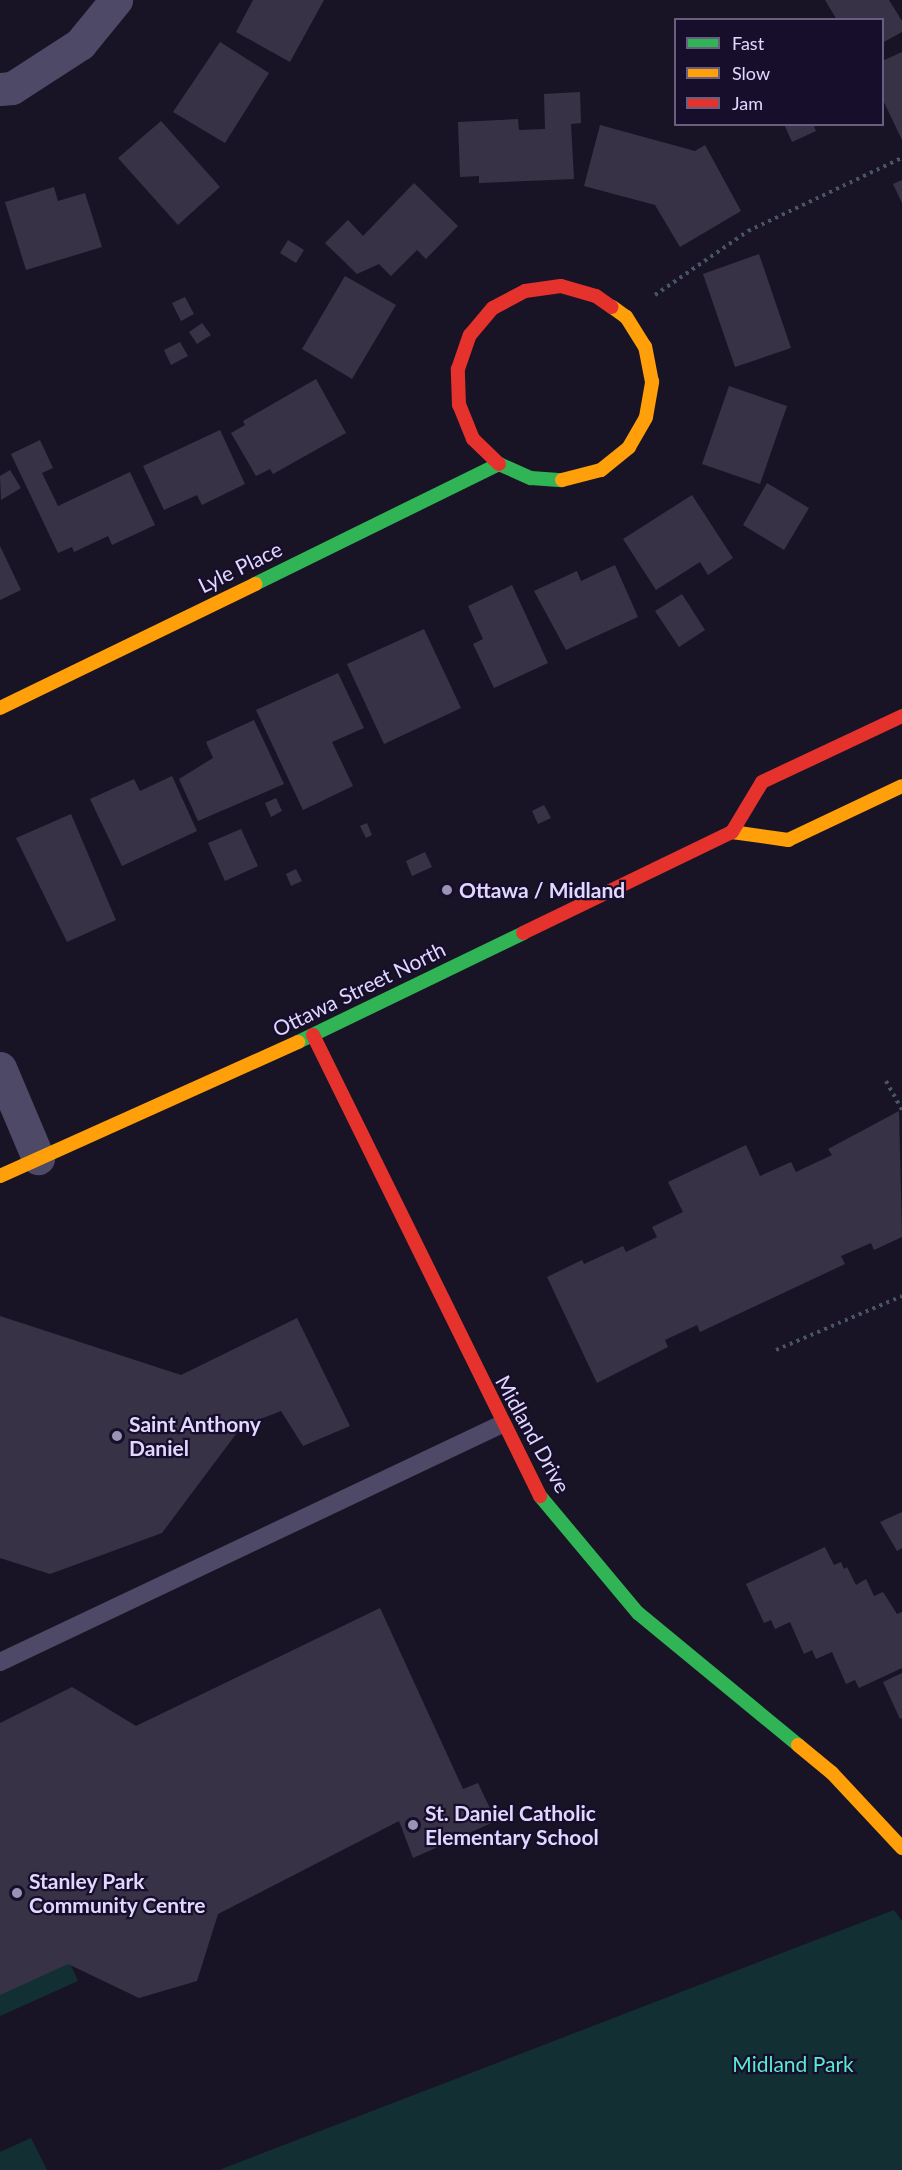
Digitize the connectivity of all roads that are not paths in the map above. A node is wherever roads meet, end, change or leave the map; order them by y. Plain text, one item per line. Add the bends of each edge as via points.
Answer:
1 (116, 0) edge
2 (0, 88) edge
3 (499, 464) junction
4 (0, 708) edge
5 (902, 716) edge
6 (902, 786) edge
7 (732, 832) junction
8 (313, 1035) junction
9 (0, 1068) edge
10 (38, 1158) junction
11 (0, 1176) edge
12 (500, 1425) junction
13 (0, 1662) edge
14 (902, 1848) edge

1 - 2 street via 80,44 12,88
3 - 3 street via 531,478 567,480 601,470 629,447 646,417 652,382 645,347 626,317 597,296 561,286 525,291 487,315 470,335 458,369 459,405 473,439
3 - 4 street, Lyle Place
5 - 7 street via 762,782
6 - 7 street via 788,840
7 - 8 street, Ottawa Street North
8 - 10 street, Ottawa Street North
8 - 12 street, Midland Drive
9 - 10 street
10 - 11 street, Ottawa Street North
12 - 13 lane
12 - 14 street, Midland Drive via 537,1493 638,1613 832,1773

